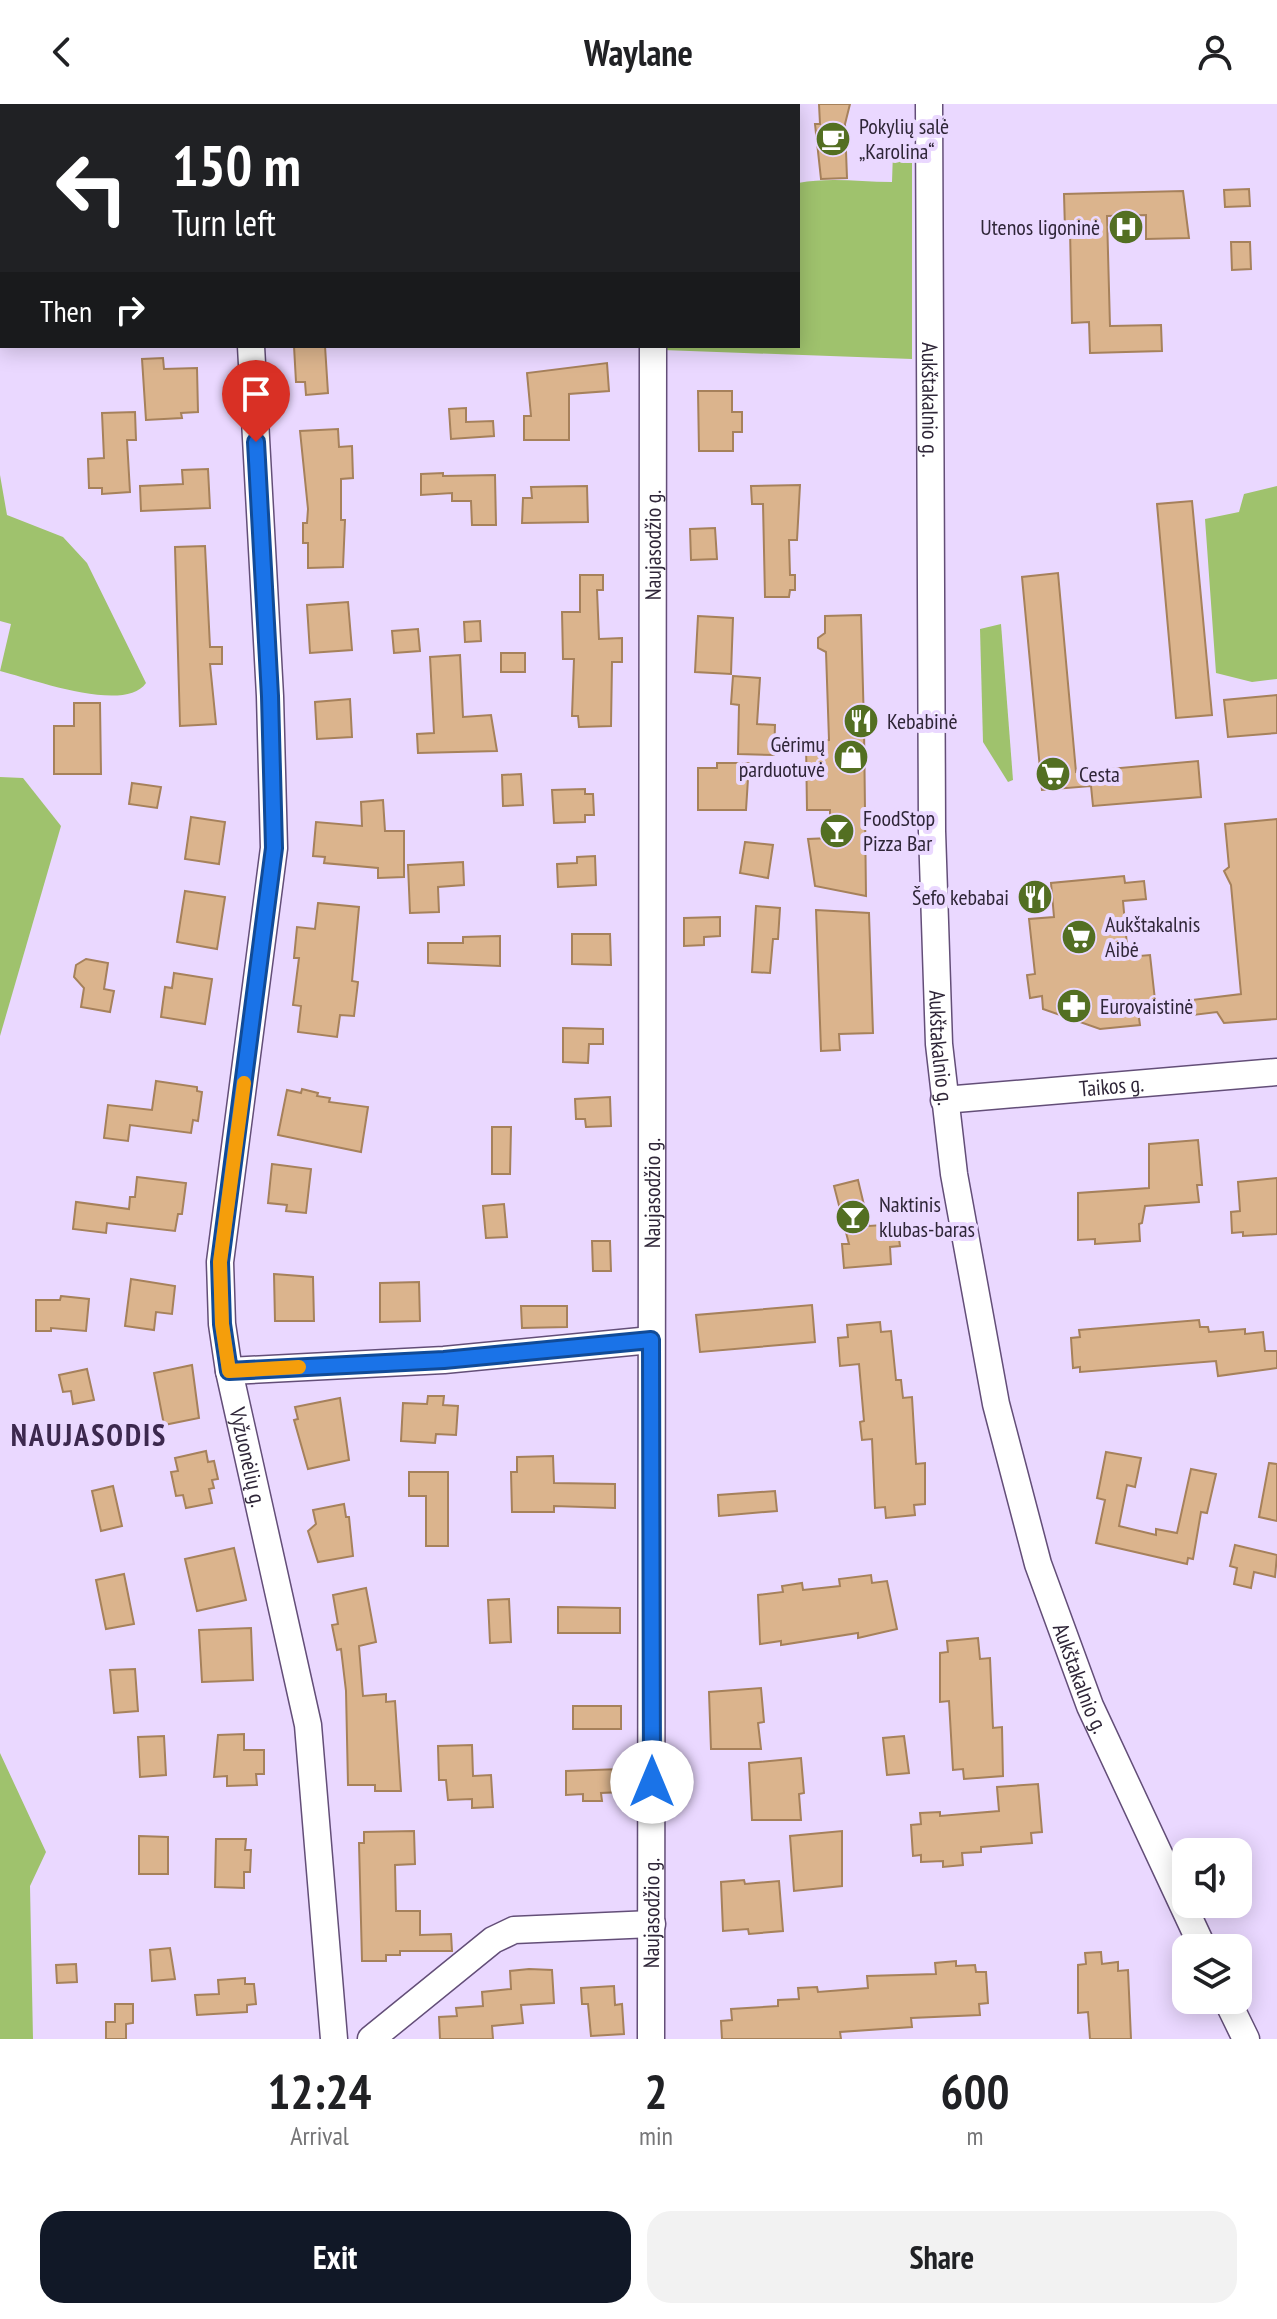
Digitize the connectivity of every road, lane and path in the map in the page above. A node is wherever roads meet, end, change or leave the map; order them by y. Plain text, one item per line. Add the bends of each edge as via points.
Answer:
1 (929, 104) edge
2 (251, 348) edge
3 (653, 348) edge
4 (1277, 1072) edge
5 (944, 1100) junction
6 (651, 1340) junction
7 (229, 1371) junction
8 (652, 1924) junction
9 (1196, 1934) edge
10 (1234, 2014) edge
11 (334, 2039) edge
12 (371, 2039) edge
13 (651, 2039) edge
14 (1246, 2039) edge

1 - 5 street, Aukštakalnio g. via 932,831
2 - 7 street, Vyžuonėlių g. via 274,848 220,1262
3 - 6 street, Naujasodžio g.
4 - 5 street, Taikos g.
5 - 9 street, Aukštakalnio g. via 996,1404 1038,1564 1090,1706
6 - 7 street via 444,1360
6 - 8 street, Naujasodžio g.
7 - 11 street, Vyžuonėlių g. via 308,1725
8 - 12 street via 514,1930 493,1940
8 - 13 street, Naujasodžio g.
10 - 14 street

